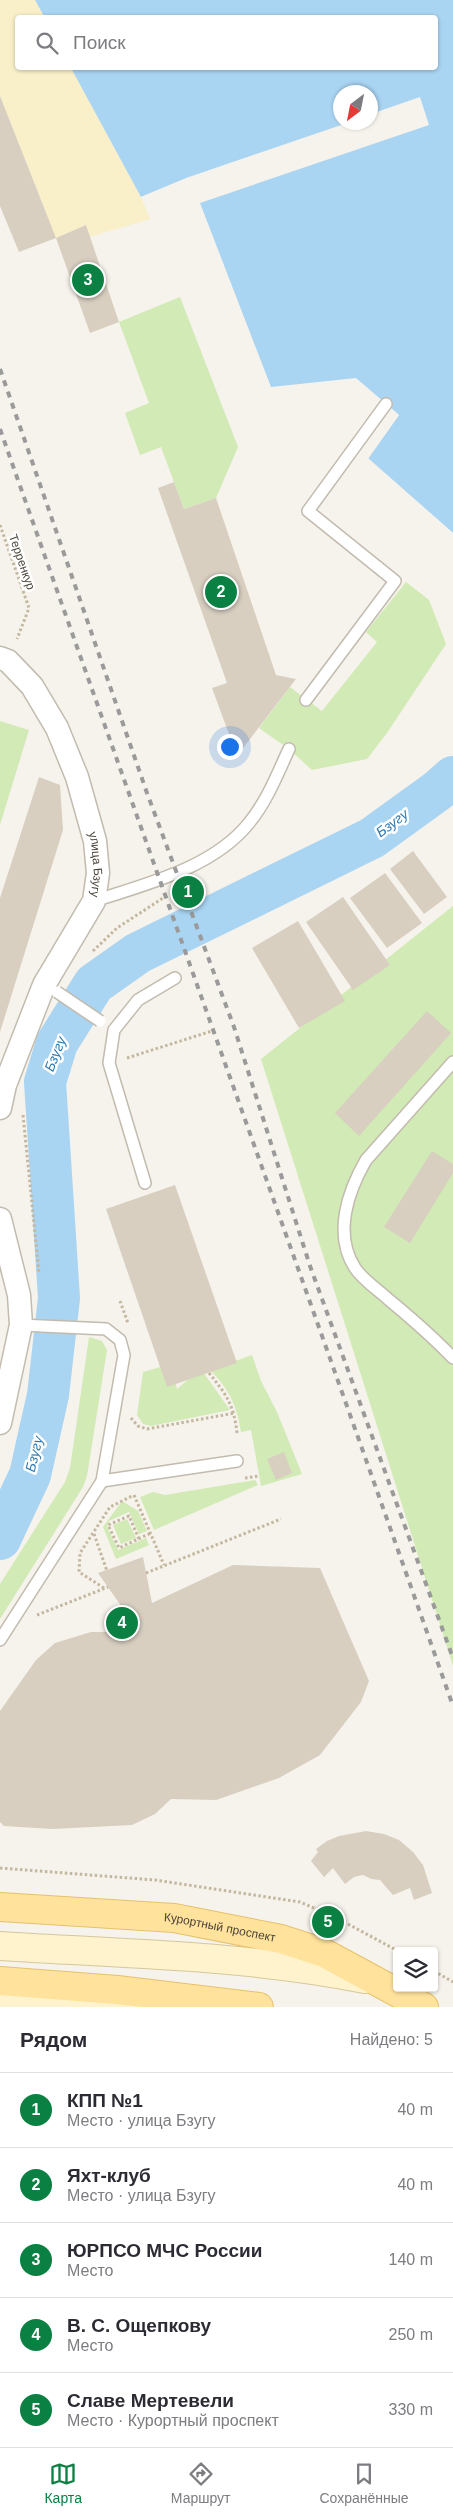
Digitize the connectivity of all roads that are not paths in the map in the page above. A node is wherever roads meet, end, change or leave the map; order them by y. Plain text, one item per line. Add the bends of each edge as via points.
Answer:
1 (386, 404) dead end
2 (4, 660) edge
3 (306, 700) dead end
4 (289, 749) dead end
5 (94, 900) junction
6 (175, 978) dead end
7 (50, 989) junction
8 (114, 1030) junction
9 (453, 1062) edge
10 (0, 1108) edge
11 (145, 1183) dead end
12 (0, 1219) edge
13 (22, 1325) junction
14 (453, 1358) edge
15 (0, 1423) edge
16 (237, 1461) dead end
17 (102, 1481) junction
18 (0, 1640) edge
19 (0, 1907) edge
20 (0, 1946) edge
21 (374, 1980) junction
22 (0, 1982) edge
23 (0, 2003) edge
24 (186, 2007) edge
25 (259, 2007) edge
26 (424, 2007) edge

1 - 3 lane via 308,511 395,581
2 - 5 street, улица Бзугу via 32,686 57,728 77,777 94,841 98,873
4 - 5 lane via 271,790 249,824 223,847 154,882
5 - 7 street, улица Бзугу
6 - 8 lane via 138,1000
7 - 8 lane, bridge
7 - 10 street, улица Бзугу via 5,1085
8 - 11 lane via 109,1063
9 - 14 lane via 363,1166 348,1196 344,1240 350,1258 364,1279 432,1336
12 - 13 street via 19,1295
13 - 15 street
13 - 17 lane via 106,1329 120,1340 124,1355
16 - 17 lane
17 - 18 lane
19 - 21 main road, Курортный проспект via 174,1918 226,1926 324,1953
20 - 21 main road via 219,1959 310,1968
21 - 26 main road, Курортный проспект
22 - 25 main road via 117,1990
23 - 24 main road

